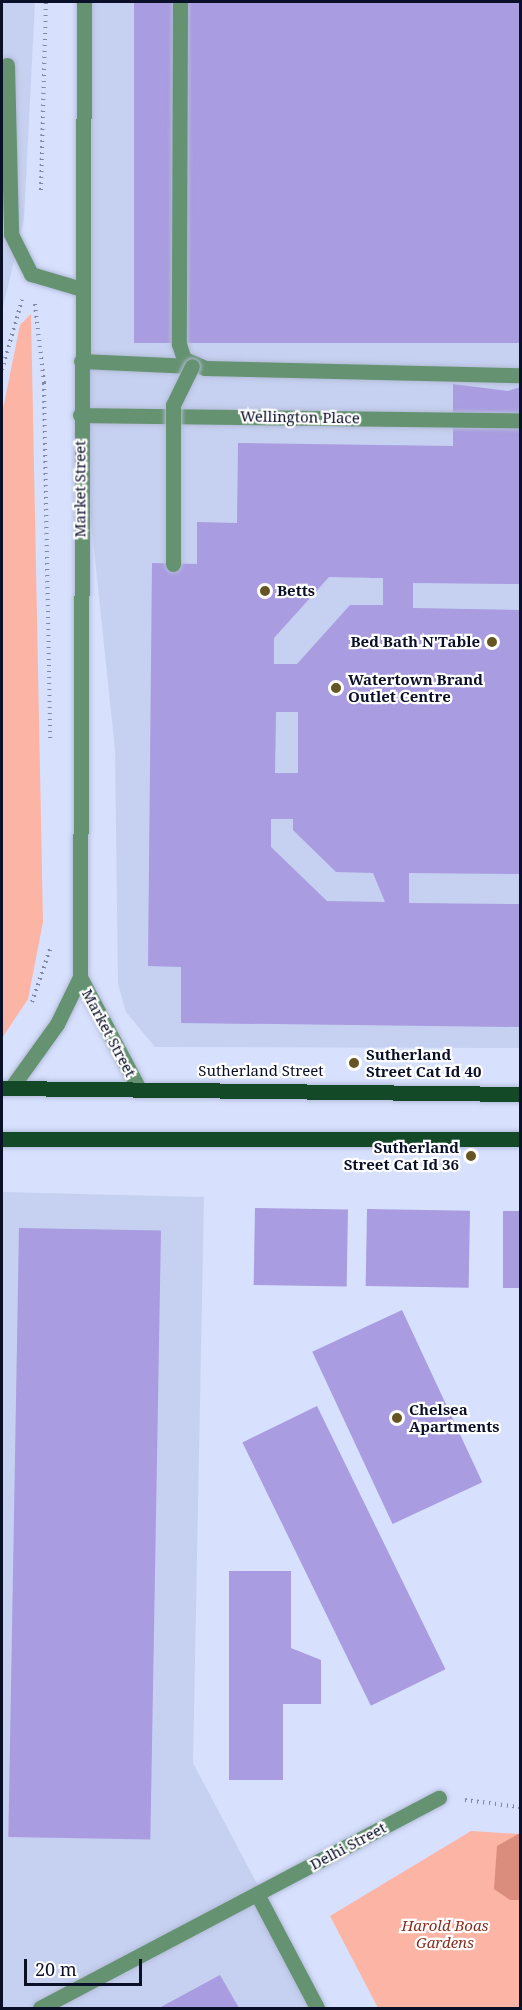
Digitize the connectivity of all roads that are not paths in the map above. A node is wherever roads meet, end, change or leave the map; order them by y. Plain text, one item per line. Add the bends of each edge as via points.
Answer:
1 (84, 2) edge
2 (180, 2) edge
3 (7, 65) dead end
4 (82, 289) junction
5 (81, 362) junction
6 (192, 366) junction
7 (520, 375) edge
8 (80, 415) junction
9 (520, 420) edge
10 (173, 564) dead end
11 (80, 976) junction
12 (6, 1088) edge
13 (139, 1089) junction
14 (520, 1094) edge
15 (2, 1139) edge
16 (520, 1139) edge
17 (439, 1798) road end
18 (257, 1894) junction
19 (40, 2008) edge
20 (317, 2008) edge

1 - 4 street, Market Street
2 - 6 street via 179,344
3 - 4 street via 11,234 31,274
4 - 5 street, Market Street
5 - 6 street
5 - 8 street, Market Street
6 - 7 street
6 - 10 street, bridge via 173,405
8 - 9 street, Wellington Place
8 - 11 street, Market Street
11 - 12 street, Market Street via 57,1024
11 - 13 street, Market Street
12 - 13 main road, Sutherland Street
13 - 14 main road, Sutherland Street
15 - 16 main road
17 - 18 street, Delhi Street
18 - 19 street, Delhi Street
18 - 20 street

